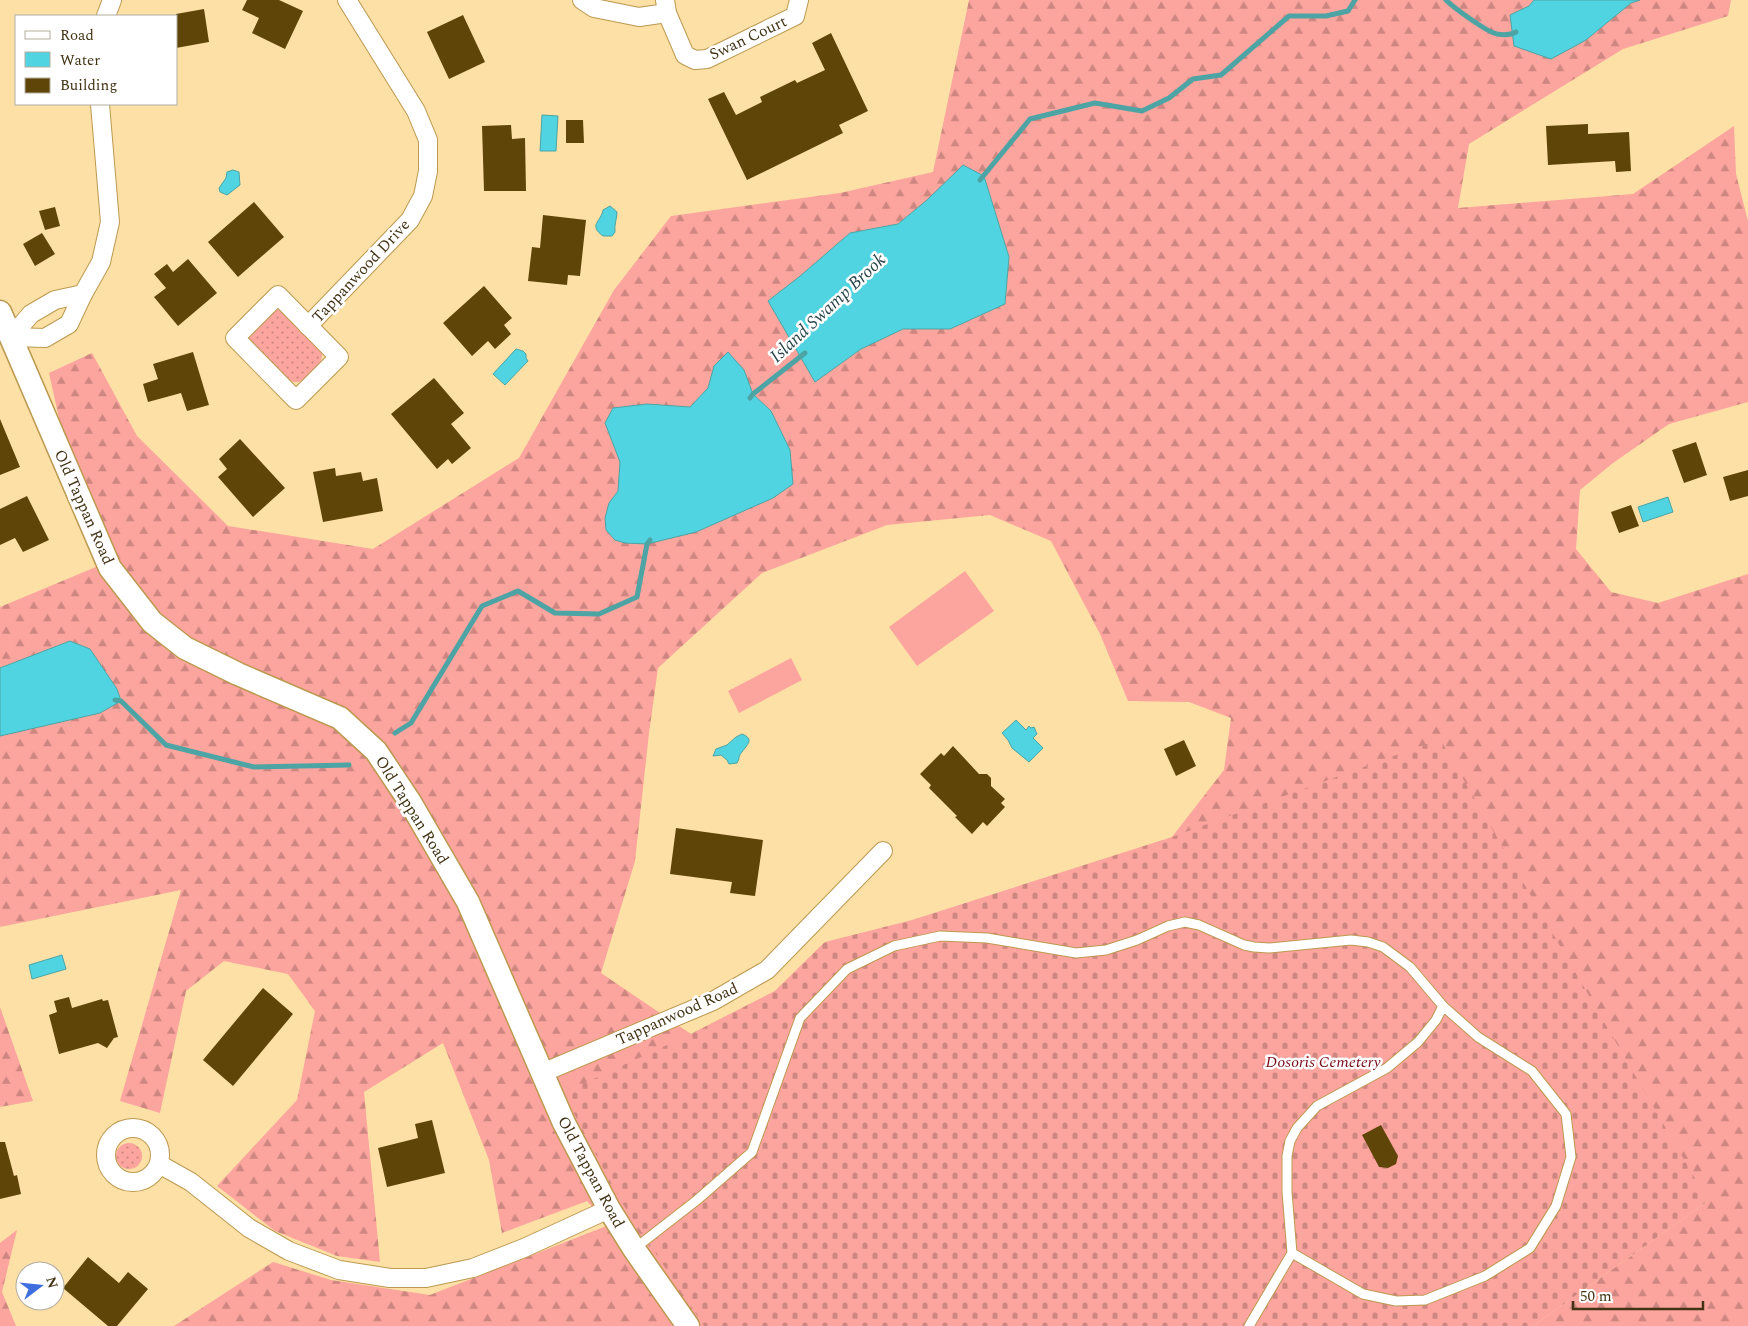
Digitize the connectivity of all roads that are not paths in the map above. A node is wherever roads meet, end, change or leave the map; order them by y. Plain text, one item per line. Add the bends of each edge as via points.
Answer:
1 (112, 0) edge
2 (347, 0) edge
3 (582, 0) edge
4 (799, 0) edge
5 (666, 7) edge
6 (106, 15) edge
7 (100, 105) edge
8 (83, 294) junction
9 (0, 312) edge
10 (308, 326) junction
11 (11, 337) junction
12 (883, 850) dead end
13 (1444, 1006) junction
14 (542, 1073) junction
15 (160, 1164) dead end
16 (609, 1209) junction
17 (634, 1249) junction
18 (1292, 1253) junction
19 (688, 1326) edge
20 (1249, 1326) edge

1 - 6 street
2 - 10 street, Tappanwood Drive via 416,112 428,140 428,171 423,196 410,220
3 - 5 street via 594,8 639,17
4 - 5 street, Swan Court via 795,16 701,60 685,55
7 - 8 street via 110,222 101,262
8 - 11 street via 55,300 31,314
8 - 11 street via 69,324 45,338
9 - 11 street, Old Tappan Road
10 - 10 street, Tappanwood Drive via 278,295 235,338 296,400 339,357
11 - 14 street, Old Tappan Road via 110,568 152,622 185,648 340,718 376,751 468,902
12 - 14 street, Tappanwood Road via 767,970 714,1001
13 - 17 lane via 1410,967 1383,947 1368,942 1350,940 1254,948 1199,924 1185,922 1106,950 1076,953 987,938 940,936 894,946 847,969 800,1018 752,1152
13 - 18 lane via 1418,1042 1387,1068 1317,1106 1297,1128 1287,1156
13 - 18 lane via 1478,1037 1532,1071 1566,1114 1570,1157 1556,1206 1530,1248 1485,1276 1425,1300 1396,1300 1364,1294
14 - 16 street, Old Tappan Road
15 - 16 street via 191,1182 249,1228 289,1251 339,1270 390,1278 426,1278 473,1268
16 - 17 street, Old Tappan Road
17 - 19 street, Old Tappan Road
18 - 20 lane

